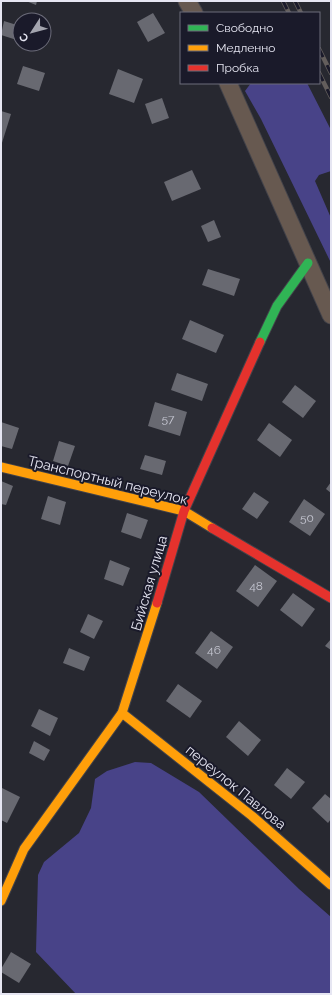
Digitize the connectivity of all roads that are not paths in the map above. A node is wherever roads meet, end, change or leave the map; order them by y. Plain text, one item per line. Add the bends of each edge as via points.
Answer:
1 (188, 1) edge
2 (194, 12) edge
3 (228, 84) edge
4 (308, 263) junction
5 (331, 315) edge
6 (1, 467) edge
7 (184, 511) junction
8 (331, 598) edge
9 (122, 713) junction
10 (331, 885) edge
11 (1, 901) edge

1 - 2 street
3 - 4 street
4 - 5 street
4 - 7 street, Бийская улица via 277,306
6 - 7 street, Транспортный переулок
7 - 8 street, Транспортный переулок
7 - 9 street, Бийская улица
9 - 10 street, переулок Павлова via 252,816
9 - 11 street, Бийская улица via 24,849

